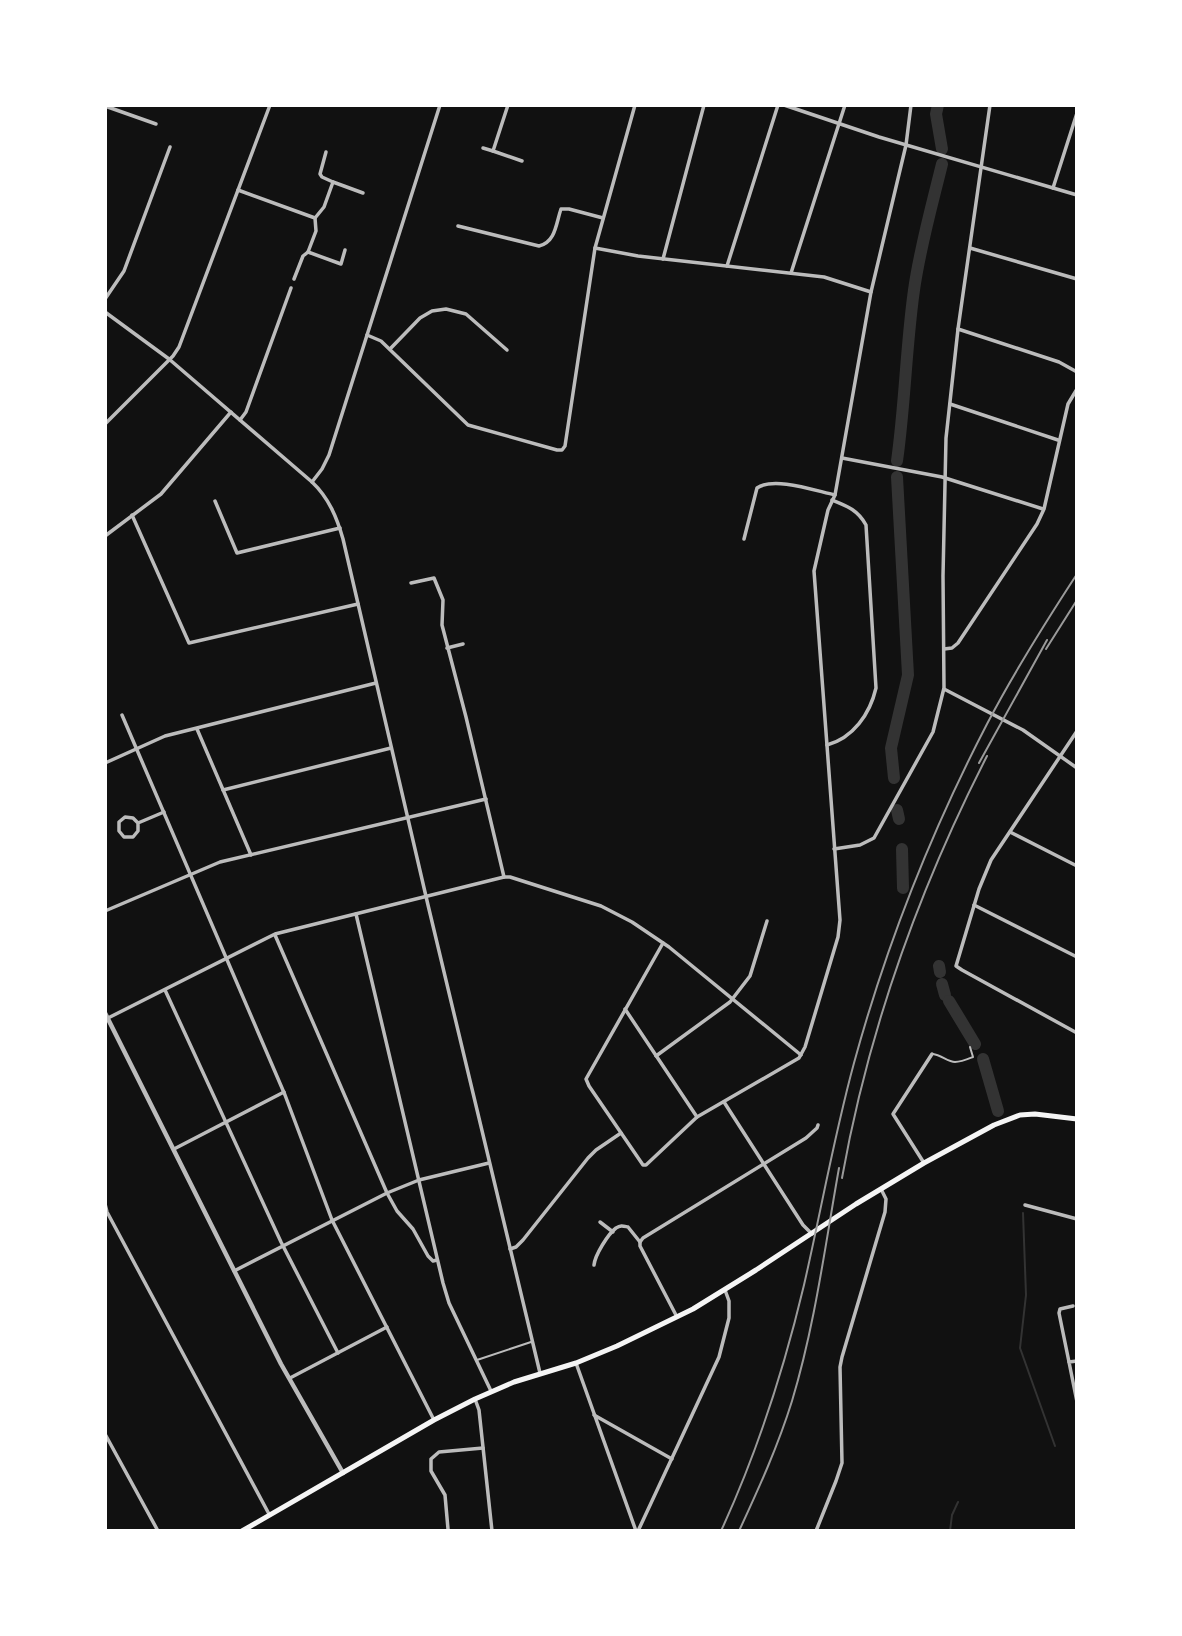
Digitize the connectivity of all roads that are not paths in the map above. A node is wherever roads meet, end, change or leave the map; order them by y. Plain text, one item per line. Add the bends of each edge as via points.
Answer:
1 (271, 105) edge
2 (440, 105) edge
3 (508, 105) edge
4 (635, 105) edge
5 (704, 105) edge
6 (778, 105) edge
7 (784, 105) edge
8 (845, 105) edge
9 (911, 105) edge
10 (990, 105) edge
11 (105, 106) edge
12 (1077, 113) edge
13 (156, 124) dead end
14 (839, 124) junction
15 (906, 145) junction
16 (170, 147) dead end
17 (483, 148) dead end
18 (493, 151) junction
19 (326, 152) dead end
20 (522, 161) dead end
21 (982, 167) junction
22 (333, 182) junction
23 (1053, 188) junction
24 (239, 190) junction
25 (363, 193) dead end
26 (1077, 195) edge
27 (315, 218) junction
28 (603, 218) junction
29 (458, 226) dead end
30 (595, 248) junction
31 (970, 248) junction
32 (345, 250) dead end
33 (308, 252) junction
34 (663, 259) junction
35 (727, 266) junction
36 (791, 273) junction
37 (294, 279) dead end
38 (1077, 279) edge
39 (291, 288) dead end
40 (871, 292) junction
41 (105, 299) edge
42 (105, 313) edge
43 (958, 329) junction
44 (367, 335) junction
45 (390, 349) junction
46 (507, 350) dead end
47 (169, 359) junction
48 (1077, 372) edge
49 (1077, 389) edge
50 (950, 404) junction
51 (231, 412) junction
52 (240, 420) junction
53 (105, 424) edge
54 (1058, 440) junction
55 (842, 458) junction
56 (946, 479) junction
57 (312, 482) junction
58 (835, 495) junction
59 (832, 500) junction
60 (215, 501) dead end
61 (1044, 509) junction
62 (132, 516) junction
63 (340, 528) junction
64 (105, 536) edge
65 (744, 539) dead end
66 (411, 583) dead end
67 (358, 604) junction
68 (463, 644) dead end
69 (447, 648) junction
70 (944, 649) junction
71 (376, 683) junction
72 (944, 688) junction
73 (122, 715) dead end
74 (197, 729) junction
75 (1077, 731) edge
76 (827, 746) junction
77 (137, 748) junction
78 (392, 748) junction
79 (1060, 756) junction
80 (105, 763) edge
81 (1077, 768) edge
82 (223, 790) junction
83 (486, 799) junction
84 (163, 812) junction
85 (408, 816) junction
86 (138, 823) junction
87 (1010, 831) junction
88 (834, 849) junction
89 (251, 855) junction
90 (1077, 866) edge
91 (190, 874) junction
92 (504, 877) junction
93 (426, 896) junction
94 (974, 905) junction
95 (105, 911) edge
96 (356, 914) junction
97 (767, 921) dead end
98 (275, 934) junction
99 (663, 943) junction
100 (1077, 957) edge
101 (226, 958) junction
102 (164, 990) junction
103 (732, 999) junction
104 (625, 1009) junction
105 (106, 1016) edge
106 (1077, 1034) edge
107 (970, 1047) dead end
108 (932, 1054) joint
109 (801, 1055) junction
110 (656, 1056) junction
111 (284, 1092) junction
112 (724, 1102) junction
113 (697, 1117) junction
114 (818, 1117) dead end
115 (1077, 1119) edge
116 (226, 1122) junction
117 (818, 1125) joint
118 (621, 1133) junction
119 (173, 1150) junction
120 (490, 1163) junction
121 (923, 1163) junction
122 (764, 1164) junction
123 (419, 1180) junction
124 (881, 1189) junction
125 (387, 1193) junction
126 (105, 1204) edge
127 (1025, 1205) dead end
128 (106, 1212) edge
129 (1077, 1219) edge
130 (332, 1220) junction
131 (600, 1222) dead end
132 (612, 1232) junction
133 (811, 1234) junction
134 (640, 1242) junction
135 (283, 1246) junction
136 (510, 1249) junction
137 (438, 1260) junction
138 (594, 1265) dead end
139 (234, 1271) junction
140 (725, 1290) junction
141 (1073, 1306) dead end
142 (677, 1317) junction
143 (387, 1327) junction
144 (532, 1342) junction
145 (338, 1353) junction
146 (477, 1360) junction
147 (1077, 1361) edge
148 (1069, 1362) junction
149 (576, 1363) junction
150 (540, 1373) junction
151 (289, 1378) junction
152 (491, 1391) junction
153 (475, 1399) junction
154 (1077, 1402) edge
155 (594, 1415) junction
156 (435, 1420) junction
157 (105, 1434) edge
158 (483, 1448) junction
159 (672, 1459) junction
160 (343, 1473) junction
161 (270, 1514) junction
162 (448, 1529) dead end
163 (158, 1531) edge
164 (242, 1531) edge
165 (492, 1531) edge
166 (637, 1531) edge
167 (816, 1531) edge

1 - 24 street
2 - 44 street
3 - 18 street
4 - 28 street
5 - 34 street
6 - 35 street
7 - 14 street
8 - 14 street
9 - 15 street
10 - 21 street
11 - 13 street
12 - 23 street
14 - 15 street
14 - 36 street
15 - 21 street
15 - 40 street
16 - 41 street via 124,271
17 - 18 street
18 - 20 street
19 - 22 street via 320,174
21 - 23 street
21 - 31 street
22 - 25 street
22 - 27 street via 324,208
23 - 26 street
24 - 27 street
24 - 47 street via 179,347
27 - 33 street
28 - 29 street via 561,209 551,240 542,246
28 - 30 street
30 - 34 street
30 - 45 street via 562,450 468,425
31 - 38 street
31 - 43 street
32 - 33 street via 341,264
33 - 37 street
34 - 35 street
35 - 36 street
36 - 40 street via 824,277
39 - 52 street
40 - 55 street
42 - 47 street
43 - 48 street
43 - 50 street
44 - 45 street
44 - 57 street via 328,459
45 - 46 street via 420,318 446,309 466,314
47 - 51 street
47 - 53 street
49 - 54 street
50 - 54 street
50 - 56 street
51 - 52 street
51 - 62 street via 161,494
52 - 57 street
54 - 61 street
55 - 56 street
55 - 58 street
56 - 61 street
56 - 70 street
57 - 63 street
58 - 59 street
58 - 65 street via 795,485 761,484
59 - 76 street via 814,571
59 - 76 street via 858,513 866,525 876,688 872,704 855,729
60 - 63 street via 237,553
61 - 70 street via 958,643
62 - 64 street
62 - 67 street via 189,643
63 - 67 street
66 - 69 street via 434,578 443,600
67 - 71 street
68 - 69 street
69 - 83 street
70 - 72 street
71 - 74 street
71 - 78 street
72 - 79 street via 1023,730
72 - 88 street via 933,732 874,838
73 - 77 street
74 - 77 street
74 - 82 street
75 - 79 street
76 - 88 street
77 - 80 street
77 - 84 street
78 - 82 street
78 - 85 street
79 - 81 street
79 - 87 street
82 - 89 street
83 - 85 street
83 - 92 street
84 - 86 street
84 - 91 street
85 - 89 street
85 - 93 street
86 - 86 street via 133,837 124,837 119,831 119,822 125,817
87 - 90 street
87 - 94 street via 988,865
88 - 109 street via 838,937
89 - 91 street
91 - 95 street
91 - 101 street
92 - 93 street
92 - 99 street via 606,908
93 - 96 street
93 - 120 street
94 - 100 street
94 - 106 street via 957,968
96 - 98 street
96 - 123 street
97 - 103 street via 750,975
98 - 101 street
98 - 125 street
99 - 103 street
99 - 104 street
101 - 102 street
101 - 111 street
102 - 105 street
102 - 116 street
103 - 109 street
103 - 110 street
104 - 110 street
104 - 118 street via 586,1079
105 - 119 street
107 - 108 lane via 973,1057 956,1062
108 - 121 street via 893,1114
109 - 112 street
110 - 113 street
111 - 116 street
111 - 130 street
112 - 113 street
112 - 122 street
113 - 118 street via 646,1165
114 - 117 lane
115 - 121 highway via 1020,1115
116 - 119 street
116 - 135 street
117 - 122 street via 806,1138
118 - 136 street via 588,1158 523,1240
119 - 139 street
120 - 123 street
120 - 136 street
121 - 124 highway
122 - 133 street
122 - 134 street
123 - 125 street
123 - 137 street
124 - 133 highway
124 - 167 street via 886,1212 842,1357 840,1471
125 - 130 street
125 - 137 street via 428,1256
126 - 128 street
127 - 129 street
128 - 161 street
130 - 135 street
130 - 143 street
131 - 132 street
132 - 134 street via 628,1227
132 - 138 street
133 - 140 highway
134 - 142 street
135 - 139 street
135 - 145 street
136 - 144 street
137 - 146 street via 447,1297
139 - 151 street
140 - 142 highway
140 - 159 street via 730,1312 724,1342
141 - 148 street via 1059,1313
142 - 149 highway
143 - 145 street
143 - 156 street
144 - 146 lane
144 - 150 street
145 - 151 street
146 - 152 street
147 - 148 street
148 - 154 street
149 - 150 highway
149 - 155 street
150 - 152 highway
151 - 160 street
152 - 153 highway
153 - 156 highway
153 - 158 street
155 - 159 street
155 - 166 street
156 - 160 highway
157 - 163 street
158 - 162 street via 439,1452 431,1459 431,1471 445,1495
158 - 165 street
159 - 166 street
160 - 161 highway
161 - 164 highway

